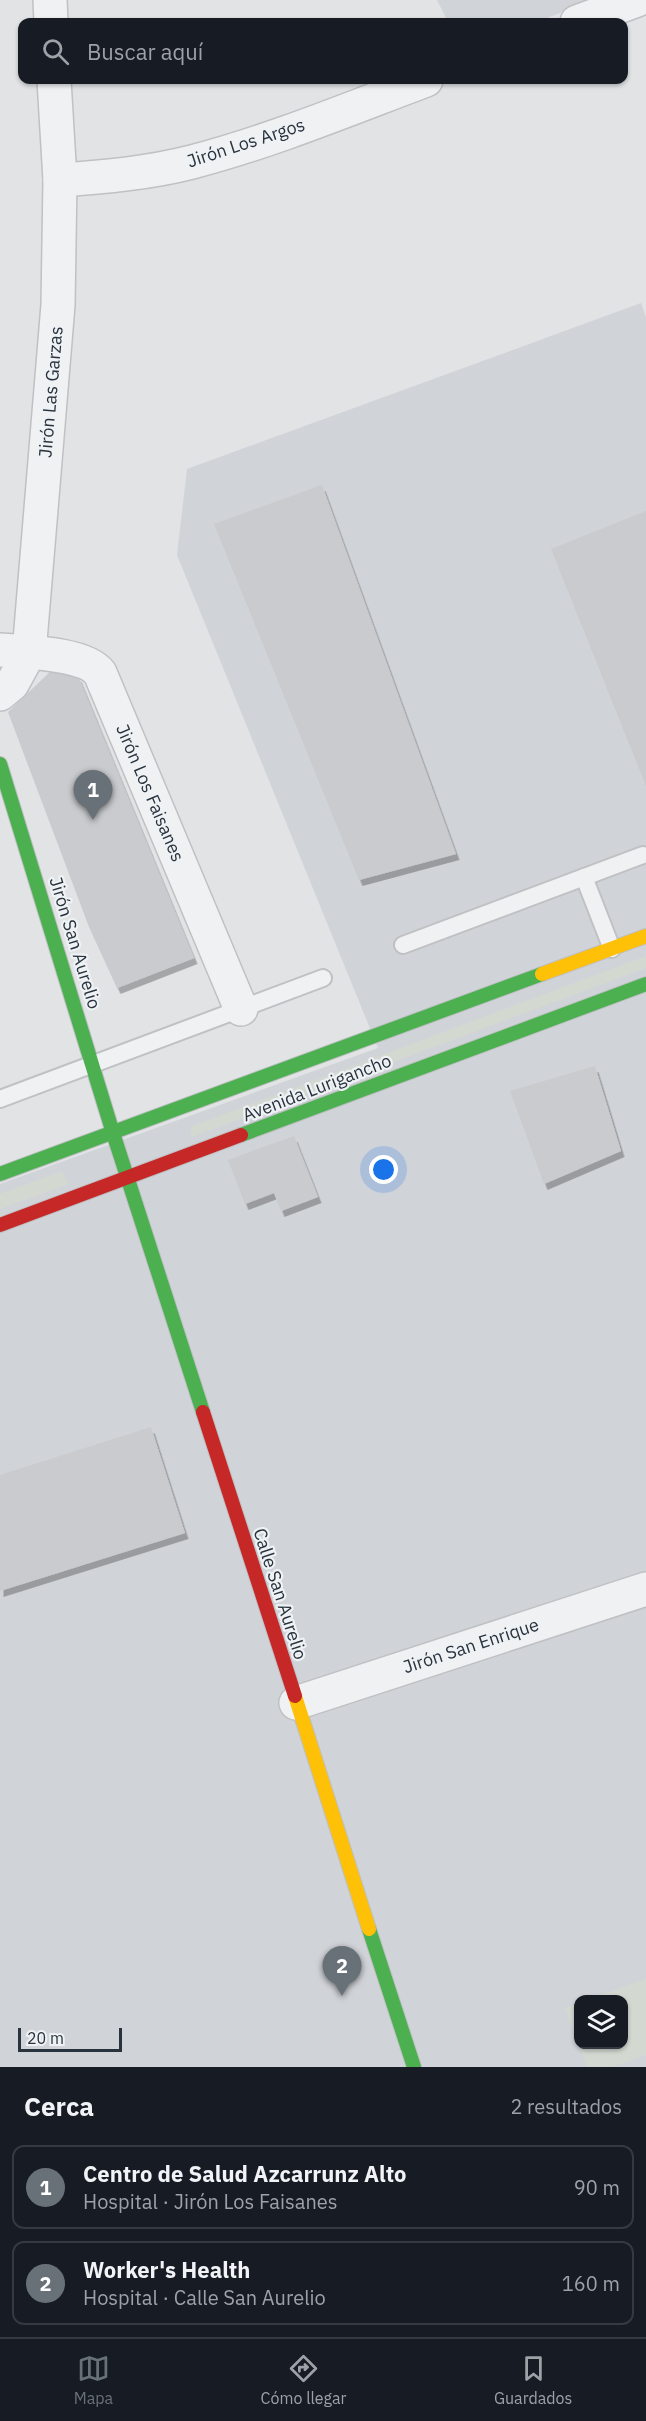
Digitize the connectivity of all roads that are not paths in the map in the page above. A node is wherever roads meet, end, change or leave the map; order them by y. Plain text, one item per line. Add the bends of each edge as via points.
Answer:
1 (50, 0) edge
2 (637, 0) edge
3 (51, 18) edge
4 (588, 18) edge
5 (54, 84) edge
6 (415, 84) edge
7 (60, 180) junction
8 (15, 651) edge
9 (0, 694) edge
10 (0, 764) edge
11 (644, 855) dead end
12 (584, 877) junction
13 (646, 936) edge
14 (403, 945) dead end
15 (612, 949) junction
16 (323, 978) dead end
17 (646, 984) edge
18 (241, 1009) junction
19 (92, 1064) junction
20 (0, 1099) edge
21 (113, 1133) junction
22 (0, 1174) edge
23 (129, 1179) junction
24 (0, 1225) edge
25 (646, 1589) edge
26 (296, 1703) junction
27 (414, 2067) edge

1 - 3 street
2 - 4 street
5 - 7 street, Jirón Las Garzas
6 - 7 street, Jirón Los Argos via 244,147 189,163 114,176
7 - 8 street, Jirón Las Garzas via 58,305
8 - 9 street, Jirón Las Garzas via 12,684
8 - 18 street, Jirón Los Faisanes via 74,659 100,673
10 - 19 main road, Jirón San Aurelio
11 - 12 lane
12 - 14 lane
12 - 15 lane
13 - 15 main road, Avenida Lurigancho
15 - 21 main road, Avenida Lurigancho
16 - 18 lane
17 - 23 main road, Avenida Lurigancho
18 - 19 lane
19 - 20 lane
19 - 21 main road, Jirón San Aurelio
21 - 22 main road, Avenida Lurigancho
21 - 23 main road, Calle San Aurelio
23 - 24 main road, Avenida Lurigancho
23 - 26 main road, Calle San Aurelio
25 - 26 street, Jirón San Enrique
26 - 27 main road, Calle San Aurelio

